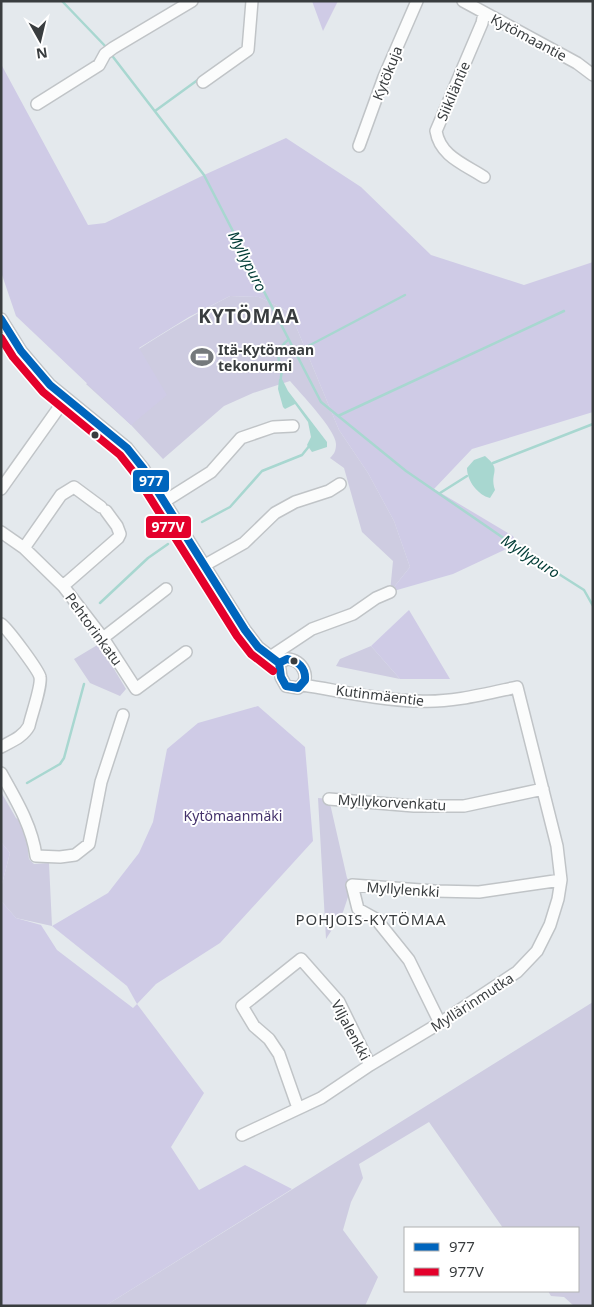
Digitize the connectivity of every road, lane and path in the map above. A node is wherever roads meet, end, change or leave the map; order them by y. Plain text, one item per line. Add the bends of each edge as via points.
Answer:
1 (192, 1) edge
2 (252, 1) edge
3 (417, 1) edge
4 (463, 1) edge
5 (484, 13) junction
6 (593, 75) edge
7 (203, 82) dead end
8 (37, 104) dead end
9 (359, 146) dead end
10 (484, 177) dead end
11 (1, 319) edge
12 (65, 399) junction
13 (293, 426) dead end
14 (340, 484) dead end
15 (1, 489) edge
16 (166, 501) junction
17 (1, 532) edge
18 (24, 548) junction
19 (205, 565) junction
20 (64, 586) junction
21 (166, 589) dead end
22 (390, 592) dead end
23 (1, 624) edge
24 (103, 638) junction
25 (186, 652) dead end
26 (274, 660) junction
27 (303, 685) junction
28 (517, 687) joint
29 (123, 715) dead end
30 (1, 746) edge
31 (1, 773) edge
32 (542, 789) junction
33 (329, 799) dead end
34 (561, 880) junction
35 (440, 1023) junction
36 (370, 1065) junction
37 (298, 1108) junction
38 (242, 1135) dead end

1 - 8 street via 109,51 99,65
2 - 7 street via 248,50
3 - 9 street, Kytökuja
4 - 5 street, Kytömaantie
5 - 6 street, Kytömaantie via 578,63
5 - 10 street, Siikiläntie via 436,131 444,152
11 - 12 street, Kutinmäentie via 21,351
12 - 15 street
12 - 16 street, Kutinmäentie via 127,448
13 - 16 street via 273,427 241,438 211,472
14 - 19 street via 275,513 244,543
16 - 19 street, Kutinmäentie
17 - 18 street, Pehtorinkatu
18 - 20 street, Pehtorinkatu
18 - 20 street via 67,490 74,487 103,509 117,526 118,538
19 - 26 street, Kutinmäentie via 245,630
20 - 24 street, Pehtorinkatu
21 - 24 street
22 - 26 street via 353,614 312,629
23 - 30 street via 40,676 26,732
24 - 25 street, Pehtorinkatu via 136,689
26 - 27 street, Kutinmäentie via 286,686 298,688
26 - 27 street via 296,660 300,663 304,670
27 - 28 street, Kutinmäentie via 418,702
28 - 32 street, Myllärinmutka
29 - 31 street via 101,782 89,844 75,855 36,856 27,822
32 - 33 street, Myllykorvenkatu via 464,806 414,806
32 - 34 street, Myllärinmutka via 557,846
34 - 35 street, Myllärinmutka via 550,925 537,950 517,972
34 - 35 street, Myllylenkki via 479,892 352,885 358,909 376,919 409,960
35 - 36 street, Myllärinmutka
36 - 37 street, Myllärinmutka via 321,1098
36 - 37 street, Viljalenkki via 339,1002 301,960 242,1006 254,1026 269,1039 279,1054
37 - 38 street, Myllärinmutka

